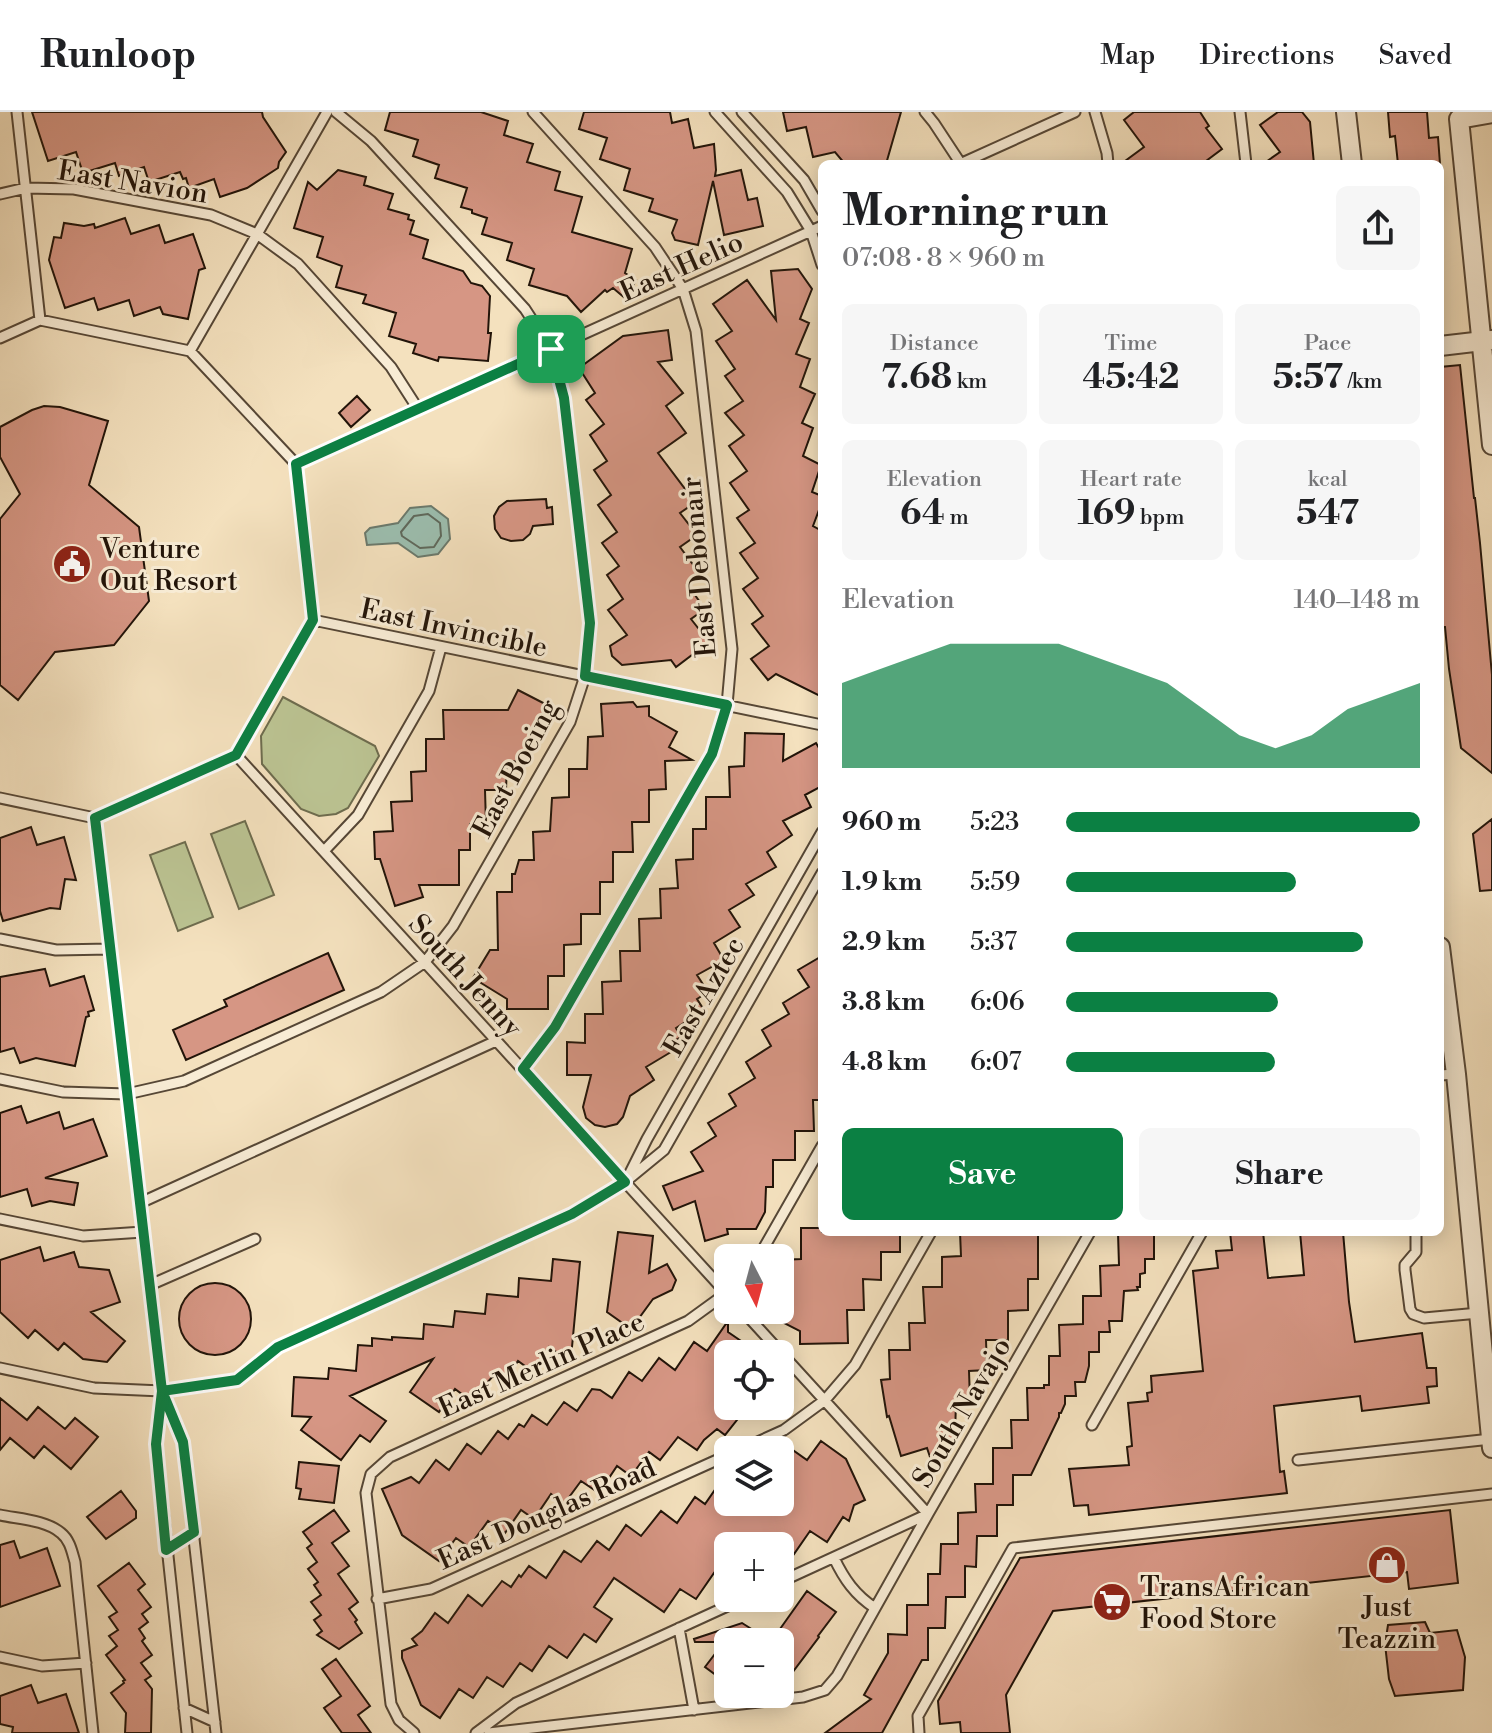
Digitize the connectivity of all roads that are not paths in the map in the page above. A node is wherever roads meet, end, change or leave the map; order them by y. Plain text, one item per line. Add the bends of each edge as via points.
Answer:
1 (17, 112) edge
2 (327, 112) edge
3 (336, 112) edge
4 (533, 112) edge
5 (715, 112) edge
6 (742, 112) edge
7 (925, 112) edge
8 (1075, 112) edge
9 (1095, 112) edge
10 (1240, 112) edge
11 (1346, 112) edge
12 (1492, 113) edge
13 (957, 160) edge
14 (969, 160) edge
15 (1107, 160) edge
16 (1246, 160) edge
17 (1352, 160) edge
18 (26, 188) junction
19 (0, 194) edge
20 (818, 204) edge
21 (818, 228) edge
22 (811, 231) junction
23 (257, 234) junction
24 (818, 253) edge
25 (683, 289) junction
26 (40, 320) junction
27 (0, 338) edge
28 (1487, 341) edge
29 (1444, 346) edge
30 (551, 349) junction
31 (190, 351) junction
32 (418, 409) junction
33 (1492, 445) edge
34 (296, 464) junction
35 (313, 620) junction
36 (441, 647) junction
37 (585, 676) junction
38 (727, 705) junction
39 (818, 724) edge
40 (236, 755) junction
41 (0, 798) edge
42 (95, 818) junction
43 (818, 839) edge
44 (324, 851) junction
45 (818, 880) edge
46 (0, 939) edge
47 (110, 949) junction
48 (425, 962) junction
49 (1444, 1010) edge
50 (496, 1041) junction
51 (523, 1069) junction
52 (1448, 1074) edge
53 (0, 1079) edge
54 (127, 1094) junction
55 (818, 1153) edge
56 (625, 1182) junction
57 (140, 1203) junction
58 (0, 1219) edge
59 (143, 1232) junction
60 (929, 1236) edge
61 (1088, 1236) edge
62 (1200, 1236) edge
63 (1416, 1236) edge
64 (255, 1239) dead end
65 (766, 1244) edge
66 (714, 1278) edge
67 (150, 1285) junction
68 (714, 1303) edge
69 (1479, 1313) junction
70 (755, 1324) edge
71 (0, 1368) edge
72 (162, 1391) junction
73 (825, 1400) junction
74 (1092, 1425) dead end
75 (771, 1436) edge
76 (1491, 1439) edge
77 (1492, 1448) edge
78 (1298, 1460) dead end
79 (714, 1461) edge
80 (1492, 1494) edge
81 (928, 1514) junction
82 (0, 1515) edge
83 (194, 1532) junction
84 (166, 1550) junction
85 (834, 1558) junction
86 (794, 1576) edge
87 (377, 1599) junction
88 (875, 1608) junction
89 (714, 1612) edge
90 (679, 1628) junction
91 (0, 1657) edge
92 (86, 1663) junction
93 (184, 1708) junction
94 (694, 1710) junction
95 (216, 1728) edge
96 (93, 1733) edge
97 (187, 1733) edge
98 (414, 1733) edge
99 (476, 1733) edge
100 (489, 1733) edge
101 (919, 1733) edge

1 - 18 lane
2 - 23 lane
3 - 30 lane, East Boeing via 371,141 525,309
4 - 25 lane, East Debonair via 655,247
5 - 22 lane via 787,192
6 - 20 lane via 804,180
7 - 13 lane
8 - 14 lane
9 - 15 lane
10 - 16 lane
11 - 17 street
12 - 28 street via 1459,119
18 - 19 lane, East Navion
18 - 23 lane, East Navion via 74,189 211,215
18 - 26 lane
21 - 22 lane, East Helio
22 - 24 lane
22 - 25 lane, East Helio
23 - 31 lane
23 - 32 lane, East Navion via 298,264 391,367
25 - 30 lane, East Helio
25 - 38 lane, East Debonair via 696,331 732,649
26 - 27 lane
26 - 31 lane
28 - 29 street
28 - 33 street
30 - 32 lane, East Helio
30 - 37 lane, East Boeing via 564,398 590,623
31 - 34 lane
32 - 34 lane, East Helio
34 - 35 lane
35 - 36 lane, East Invincible
35 - 40 lane
36 - 37 lane, East Invincible
36 - 44 lane via 429,691 358,815
37 - 38 lane, East Invincible
37 - 48 lane, East Boeing via 570,722 453,926
38 - 39 lane, East Invincible
38 - 51 lane, East Debonair via 712,754 555,1027
40 - 42 lane
40 - 44 lane, South Jenny
41 - 42 lane
42 - 47 lane
43 - 56 lane, East Aztec
44 - 48 lane, South Jenny
45 - 56 lane, East Aztec via 664,1150
46 - 47 lane via 56,950
47 - 54 lane
48 - 50 lane, South Jenny
48 - 54 lane, East Boeing via 381,992 184,1081
49 - 52 street
50 - 51 lane, South Jenny
50 - 57 lane
51 - 56 lane, South Jenny
52 - 69 street
53 - 54 lane, East Boeing via 63,1092
54 - 57 lane
55 - 65 lane
56 - 66 lane, South Jenny
56 - 72 lane, East Aztec via 572,1214 278,1347 237,1380
57 - 59 lane
58 - 59 lane via 83,1236
59 - 67 lane
60 - 73 lane via 855,1365
61 - 81 lane, South Navajo
62 - 74 lane
63 - 69 lane via 1416,1252 1405,1265 1413,1314 1424,1318
64 - 67 lane
67 - 72 lane
68 - 87 lane, East Merlin Place via 688,1321 390,1457 371,1474 366,1493
69 - 76 street
70 - 73 lane
71 - 72 lane, East Aztec via 94,1388
72 - 83 lane via 183,1442
72 - 84 lane via 156,1444
73 - 75 lane
73 - 81 lane
76 - 77 street
76 - 78 lane
79 - 87 lane, East Douglas Road via 431,1589
80 - 101 lane via 1013,1548 918,1716
81 - 85 lane, South Navajo
81 - 88 lane
82 - 92 lane via 46,1525 70,1545
83 - 84 lane
83 - 95 lane
84 - 93 lane
85 - 86 lane, South Navajo
85 - 88 lane via 851,1588
87 - 98 lane via 391,1704
88 - 94 lane via 825,1690
89 - 90 lane
90 - 94 lane
90 - 99 lane via 516,1703
91 - 92 lane via 42,1666
92 - 96 lane
93 - 95 lane
93 - 97 lane
94 - 100 lane

